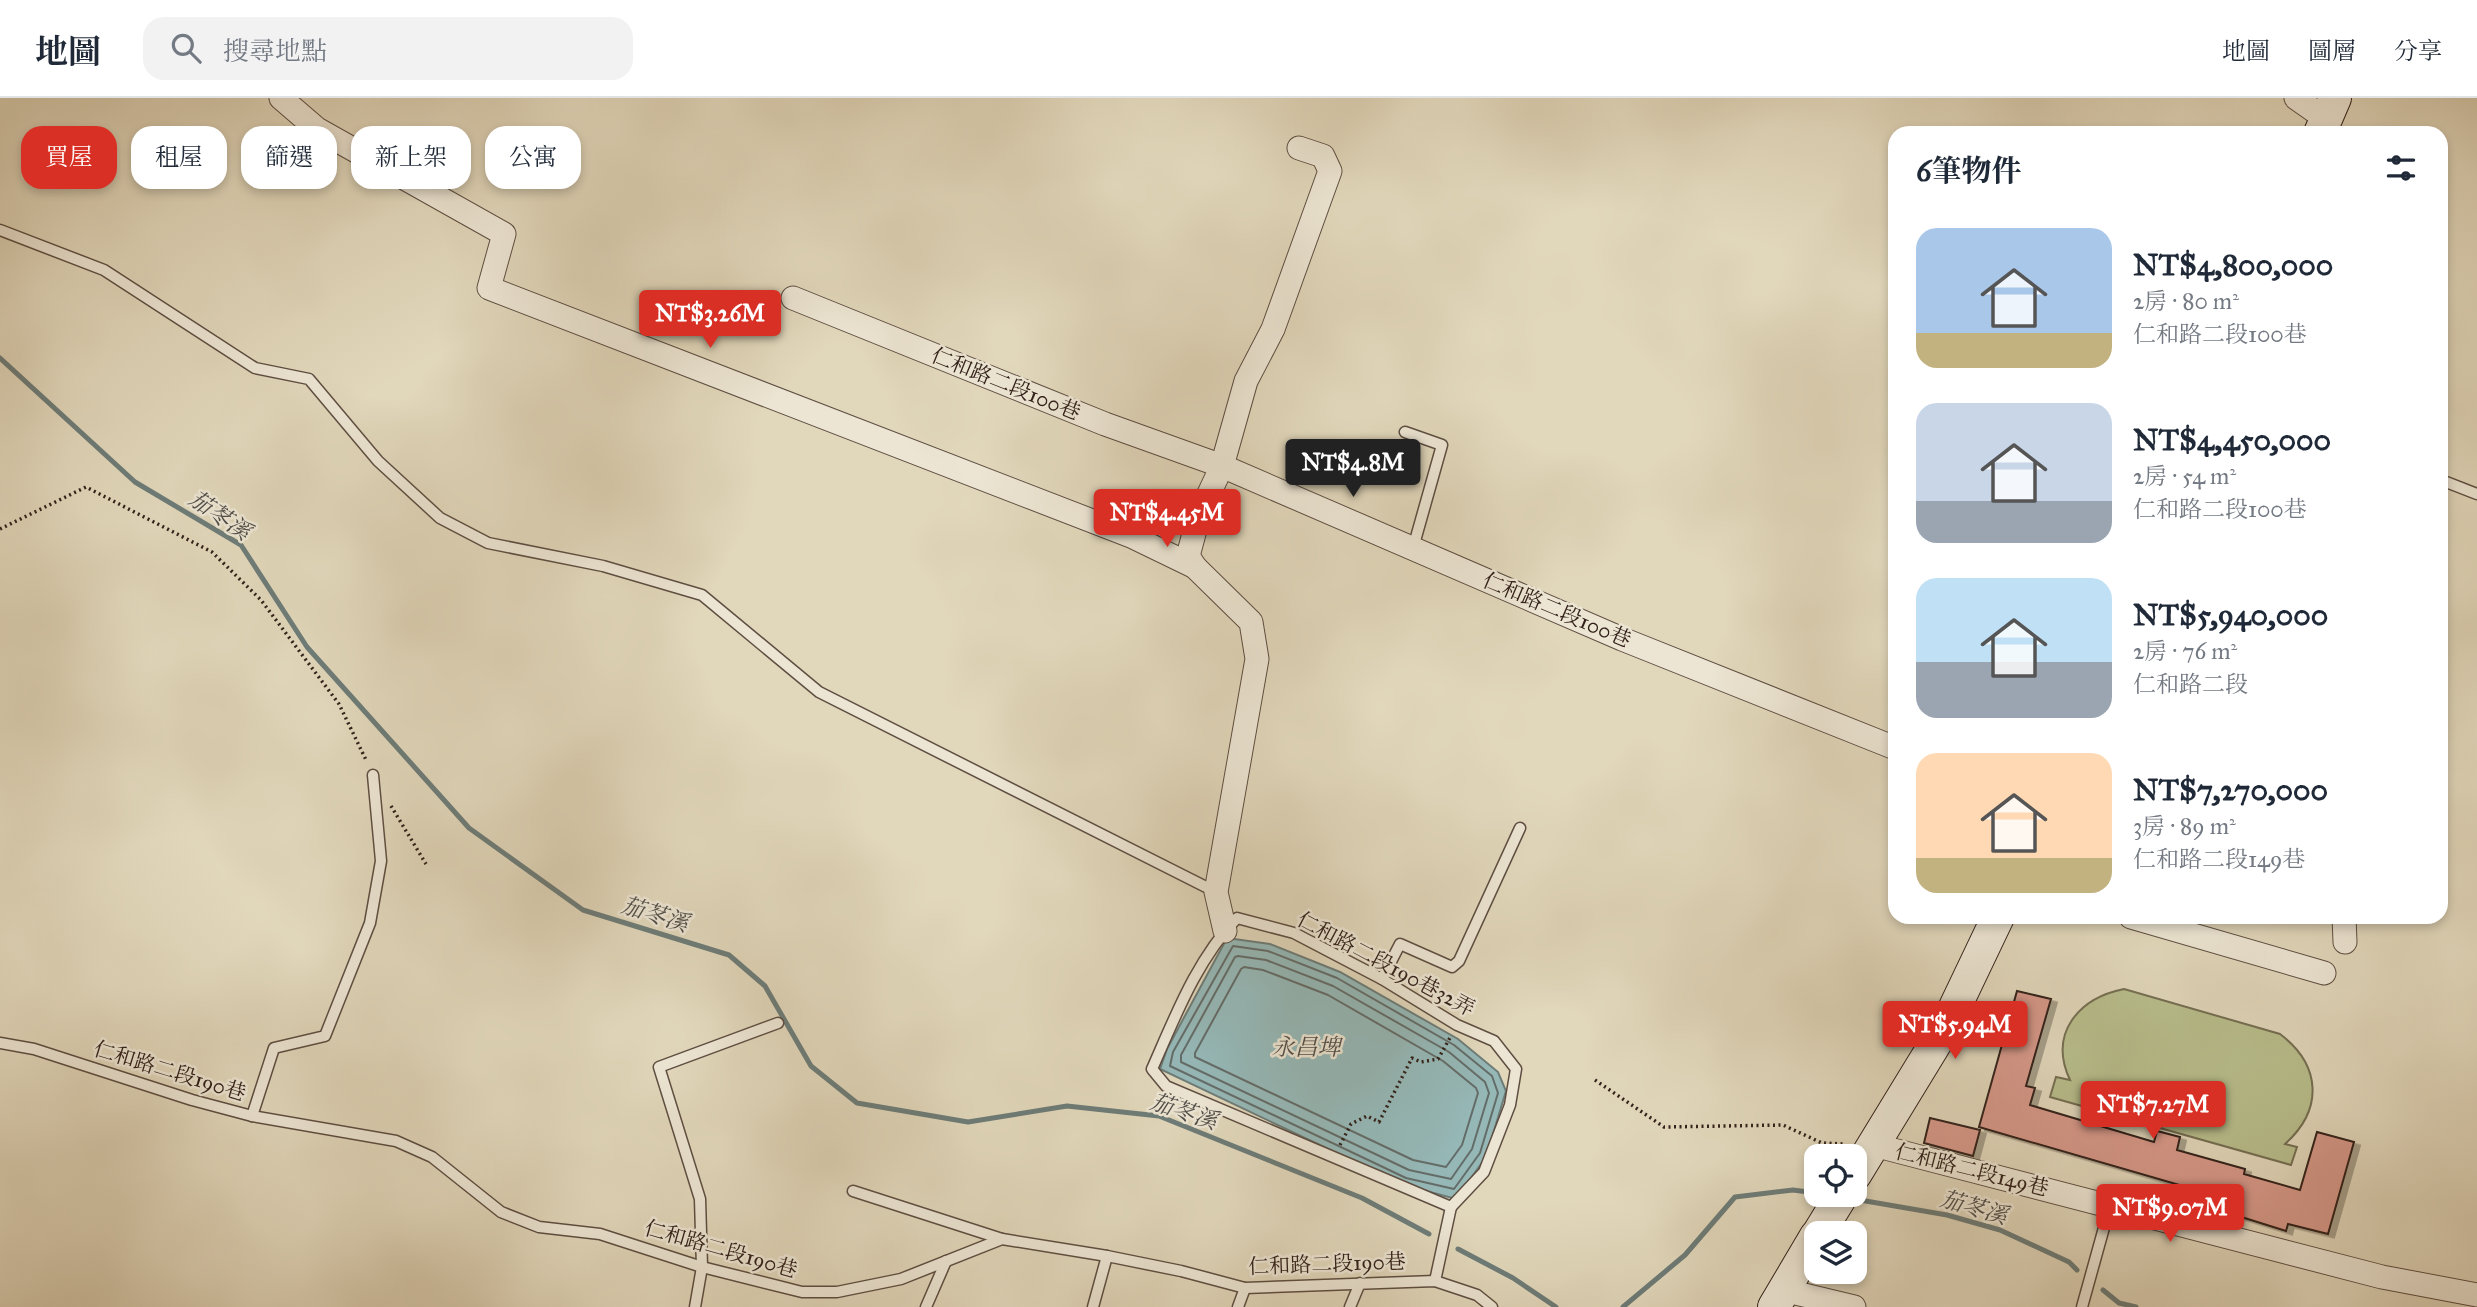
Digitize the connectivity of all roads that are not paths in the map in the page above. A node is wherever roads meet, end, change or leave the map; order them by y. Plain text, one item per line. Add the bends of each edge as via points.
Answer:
1 (281, 98) edge
2 (2296, 98) edge
3 (2327, 117) edge
4 (1300, 148) dead end
5 (0, 230) edge
6 (793, 298) dead end
7 (1405, 432) dead end
8 (1222, 466) junction
9 (2448, 483) edge
10 (2477, 495) edge
11 (1413, 548) junction
12 (1195, 567) junction
13 (1888, 745) edge
14 (373, 775) road end
15 (1520, 828) dead end
16 (1216, 892) junction
17 (1995, 924) edge
18 (2155, 924) edge
19 (2344, 924) edge
20 (1225, 931) junction
21 (2345, 942) dead end
22 (2324, 973) dead end
23 (1382, 979) junction
24 (778, 1023) dead end
25 (0, 1043) edge
26 (252, 1116) junction
27 (1874, 1145) junction
28 (1867, 1156) edge
29 (853, 1192) dead end
30 (2110, 1206) junction
31 (1451, 1207) junction
32 (1002, 1239) junction
33 (1107, 1256) junction
34 (1804, 1257) edge
35 (946, 1261) junction
36 (702, 1267) junction
37 (1435, 1282) junction
38 (1360, 1283) junction
39 (1245, 1287) junction
40 (2477, 1295) edge
41 (1779, 1299) edge
42 (695, 1307) edge
43 (926, 1307) edge
44 (1093, 1307) edge
45 (1238, 1307) edge
46 (1350, 1307) edge
47 (1492, 1307) edge
48 (1854, 1307) edge
49 (2082, 1307) edge

1 - 12 street via 317,129 504,234 489,288 1118,531
2 - 3 street
4 - 8 street via 1323,156 1330,171 1273,330 1246,381
5 - 16 lane via 104,270 254,368 309,379 378,461 440,518 488,543 603,566 702,595 819,692
6 - 8 street, 仁和路二段100巷 via 1105,424
7 - 11 lane via 1442,445
8 - 11 street, 仁和路二段100巷
8 - 12 street via 1192,537 1188,556
9 - 10 lane
11 - 13 street, 仁和路二段100巷 via 1622,639
12 - 16 street via 1251,622 1257,659
14 - 26 lane via 381,861 370,923 325,1036 274,1048
15 - 23 lane via 1459,961 1452,967 1400,944
16 - 20 street
17 - 27 main road via 1946,1026
18 - 22 street
19 - 21 street
20 - 23 lane, 仁和路二段190巷32弄 via 1237,918 1294,933
20 - 31 lane via 1188,989 1152,1069 1166,1086
23 - 31 lane, 仁和路二段190巷32弄 via 1457,1025 1494,1041 1516,1069 1510,1105 1484,1172
24 - 36 lane via 659,1067 700,1199
25 - 26 lane, 仁和路二段190巷 via 34,1049
26 - 36 lane, 仁和路二段190巷 via 396,1141 432,1157 501,1212 539,1227 600,1234
27 - 28 main road
27 - 30 street, 仁和路二段149巷
29 - 32 lane
30 - 40 street, 仁和路二段149巷 via 2382,1277
30 - 49 lane
31 - 37 lane
32 - 33 lane, 仁和路二段190巷
32 - 35 lane, 仁和路二段190巷
33 - 39 lane, 仁和路二段190巷
33 - 44 lane
34 - 41 main road
35 - 36 lane, 仁和路二段190巷 via 901,1279 837,1292 802,1292
35 - 43 lane
36 - 42 lane
37 - 38 lane, 仁和路二段190巷
37 - 47 lane, 仁和路二段190巷 via 1477,1295
38 - 39 lane, 仁和路二段190巷
38 - 46 lane
39 - 45 lane
41 - 48 street

